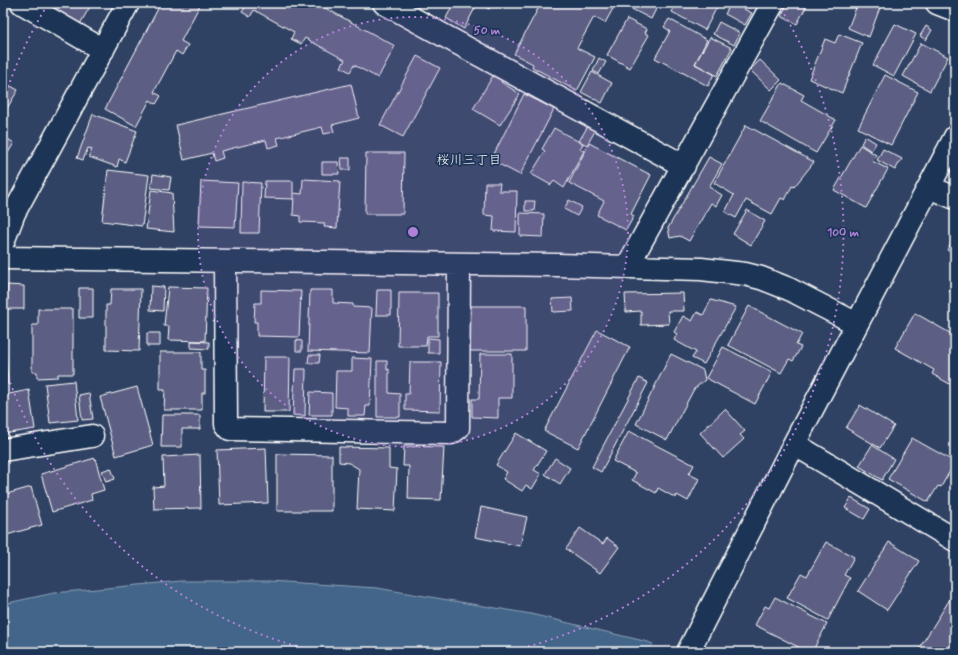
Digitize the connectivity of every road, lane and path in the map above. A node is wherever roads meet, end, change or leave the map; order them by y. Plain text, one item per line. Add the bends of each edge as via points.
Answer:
1 (22, 3) edge
2 (128, 3) edge
3 (384, 3) edge
4 (773, 3) edge
5 (937, 3) edge
6 (955, 10) edge
7 (103, 50) junction
8 (955, 137) edge
9 (684, 166) junction
10 (929, 187) junction
11 (955, 198) edge
12 (8, 210) edge
13 (3, 242) edge
14 (3, 258) edge
15 (225, 262) junction
16 (459, 265) junction
17 (627, 267) junction
18 (857, 324) junction
19 (92, 436) dead end
20 (794, 444) junction
21 (3, 450) edge
22 (955, 540) edge
23 (688, 652) edge

1 - 7 street
2 - 7 street
3 - 9 street
4 - 9 street
5 - 6 street
7 - 12 street
8 - 10 street
9 - 17 street
10 - 11 street
10 - 18 street
12 - 13 street
14 - 15 street
15 - 16 street
15 - 16 street via 226,424 230,429 452,433 458,428
16 - 17 street
17 - 18 street via 701,269 756,277 788,289
18 - 20 street
19 - 21 street
20 - 22 street
20 - 23 street

